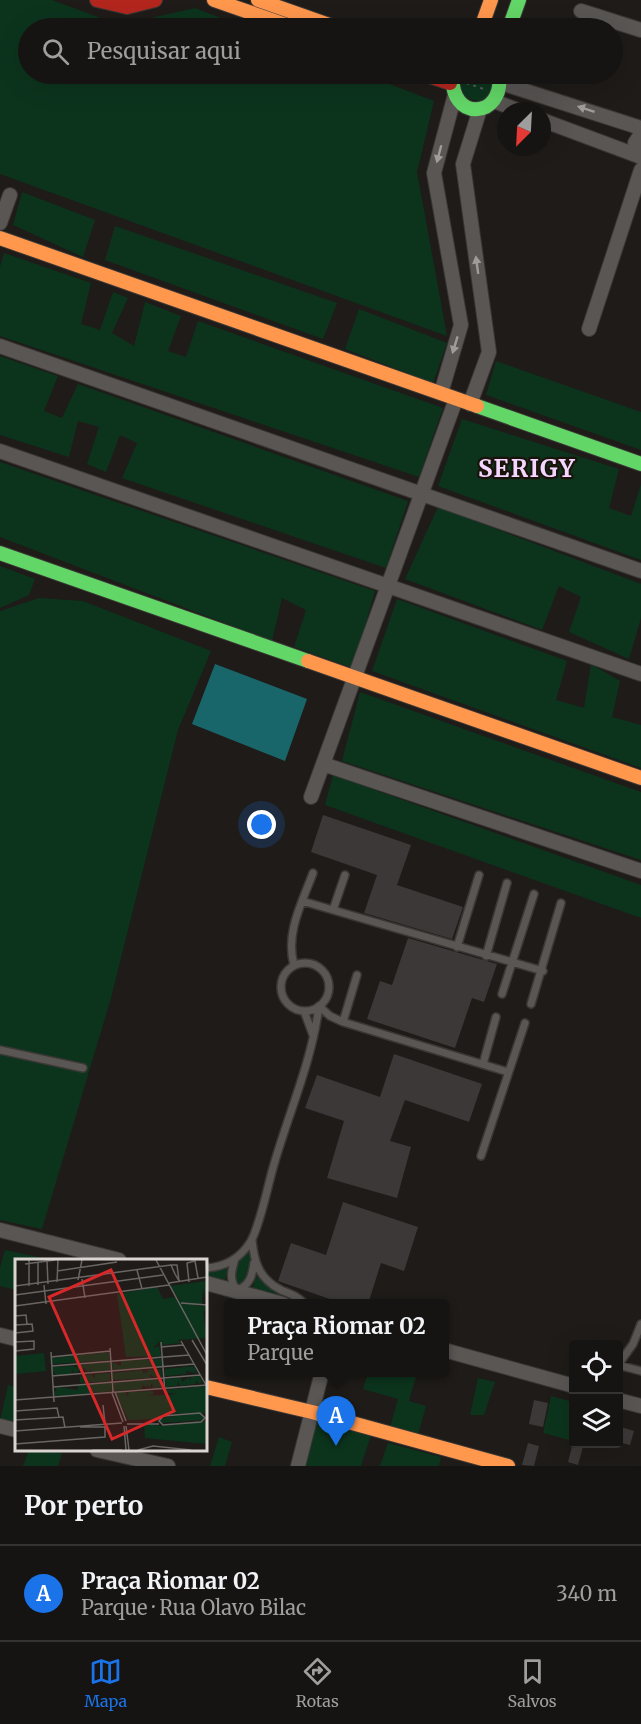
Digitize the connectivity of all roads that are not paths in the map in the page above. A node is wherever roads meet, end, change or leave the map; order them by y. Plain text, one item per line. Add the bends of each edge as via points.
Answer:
1 (97, 0) edge
2 (156, 0) edge
3 (214, 0) edge
4 (258, 0) edge
5 (491, 0) edge
6 (519, 0) edge
7 (581, 11) dead end
8 (266, 18) edge
9 (309, 18) edge
10 (485, 18) edge
11 (513, 18) edge
12 (603, 18) edge
13 (623, 24) edge
14 (641, 30) edge
15 (453, 84) edge
16 (498, 84) edge
17 (517, 84) edge
18 (454, 98) junction
19 (494, 101) junction
20 (497, 102) edge
21 (480, 109) junction
22 (551, 124) edge
23 (641, 128) edge
24 (641, 134) edge
25 (641, 161) edge
26 (10, 195) dead end
27 (0, 223) edge
28 (0, 238) edge
29 (589, 329) dead end
30 (0, 346) edge
31 (441, 393) junction
32 (456, 399) junction
33 (470, 404) junction
34 (0, 451) edge
35 (641, 464) edge
36 (421, 494) junction
37 (0, 554) edge
38 (641, 571) edge
39 (388, 586) junction
40 (641, 674) edge
41 (354, 678) junction
42 (323, 764) junction
43 (641, 778) edge
44 (311, 797) dead end
45 (641, 871) edge
46 (313, 873) dead end
47 (345, 875) dead end
48 (479, 875) dead end
49 (507, 883) dead end
50 (534, 894) dead end
51 (302, 901) junction
52 (561, 903) dead end
53 (333, 910) junction
54 (457, 947) junction
55 (486, 956) junction
56 (513, 962) junction
57 (294, 965) junction
58 (543, 971) junction
59 (357, 975) dead end
60 (502, 994) dead end
61 (531, 1004) dead end
62 (319, 1006) junction
63 (304, 1011) junction
64 (496, 1017) dead end
65 (343, 1022) junction
66 (525, 1023) dead end
67 (315, 1041) junction
68 (0, 1050) edge
69 (483, 1064) junction
70 (83, 1068) dead end
71 (508, 1072) junction
72 (481, 1156) dead end
73 (0, 1230) edge
74 (252, 1240) junction
75 (115, 1259) edge
76 (236, 1259) junction
77 (254, 1263) junction
78 (207, 1268) edge
79 (207, 1282) edge
80 (237, 1291) junction
81 (265, 1299) edge
82 (300, 1299) edge
83 (641, 1324) edge
84 (0, 1335) edge
85 (15, 1339) edge
86 (449, 1351) edge
87 (623, 1359) edge
88 (623, 1366) edge
89 (641, 1371) edge
90 (321, 1377) edge
91 (569, 1378) edge
92 (556, 1382) junction
93 (569, 1385) edge
94 (207, 1387) edge
95 (623, 1402) edge
96 (641, 1407) edge
97 (312, 1412) junction
98 (0, 1426) edge
99 (15, 1430) edge
100 (105, 1451) edge
101 (168, 1466) edge
102 (298, 1466) edge
103 (508, 1466) edge

1 - 2 street via 128,8
3 - 8 street
4 - 9 street
5 - 10 street
6 - 11 street
7 - 12 street
13 - 14 street
15 - 18 street
16 - 19 street
23 -> 17 street
18 - 21 street via 468,108
18 -> 31 street via 434,173 462,325
19 - 20 street
19 - 21 street
33 -> 21 street via 489,352 463,164
22 - 25 street
24 - 25 street via 635,143
25 - 29 street
26 - 27 street
28 - 31 street
30 - 36 street
31 - 32 street
32 - 33 street
32 - 36 street
33 - 35 street
34 - 39 street
36 - 38 street
36 - 39 street
37 - 41 street
39 - 40 street
39 - 41 street
41 - 42 street
41 - 43 street
42 - 44 street
42 - 45 street
46 - 51 lane
47 - 53 lane
48 - 54 lane
49 - 55 lane
50 - 56 lane
51 - 53 lane
51 - 57 lane via 289,948
52 - 58 lane
53 - 54 lane
54 - 55 lane
55 - 56 lane
56 - 58 lane
56 - 60 lane
57 - 62 lane via 317,966 327,978 328,993
57 - 63 lane via 283,976 281,992 289,1005
58 - 61 lane
59 - 65 lane
62 - 63 lane
62 - 65 lane
62 - 67 lane
63 - 67 lane
64 - 69 lane
65 - 69 lane
66 - 71 lane
67 - 74 lane
68 - 70 lane
69 - 71 lane
71 - 72 lane
73 - 75 street
74 - 76 lane
74 - 77 lane
76 - 78 lane
76 - 80 lane via 231,1272
77 - 80 lane via 251,1278
77 - 82 lane via 258,1272 278,1288
79 - 80 street
80 - 81 street
83 - 87 lane
84 - 85 street
86 - 92 street
88 - 89 lane
90 - 97 street
91 - 92 lane
92 - 93 street
94 - 97 street
95 - 96 street
97 - 102 street
97 - 103 street
98 - 99 street
100 - 101 street

